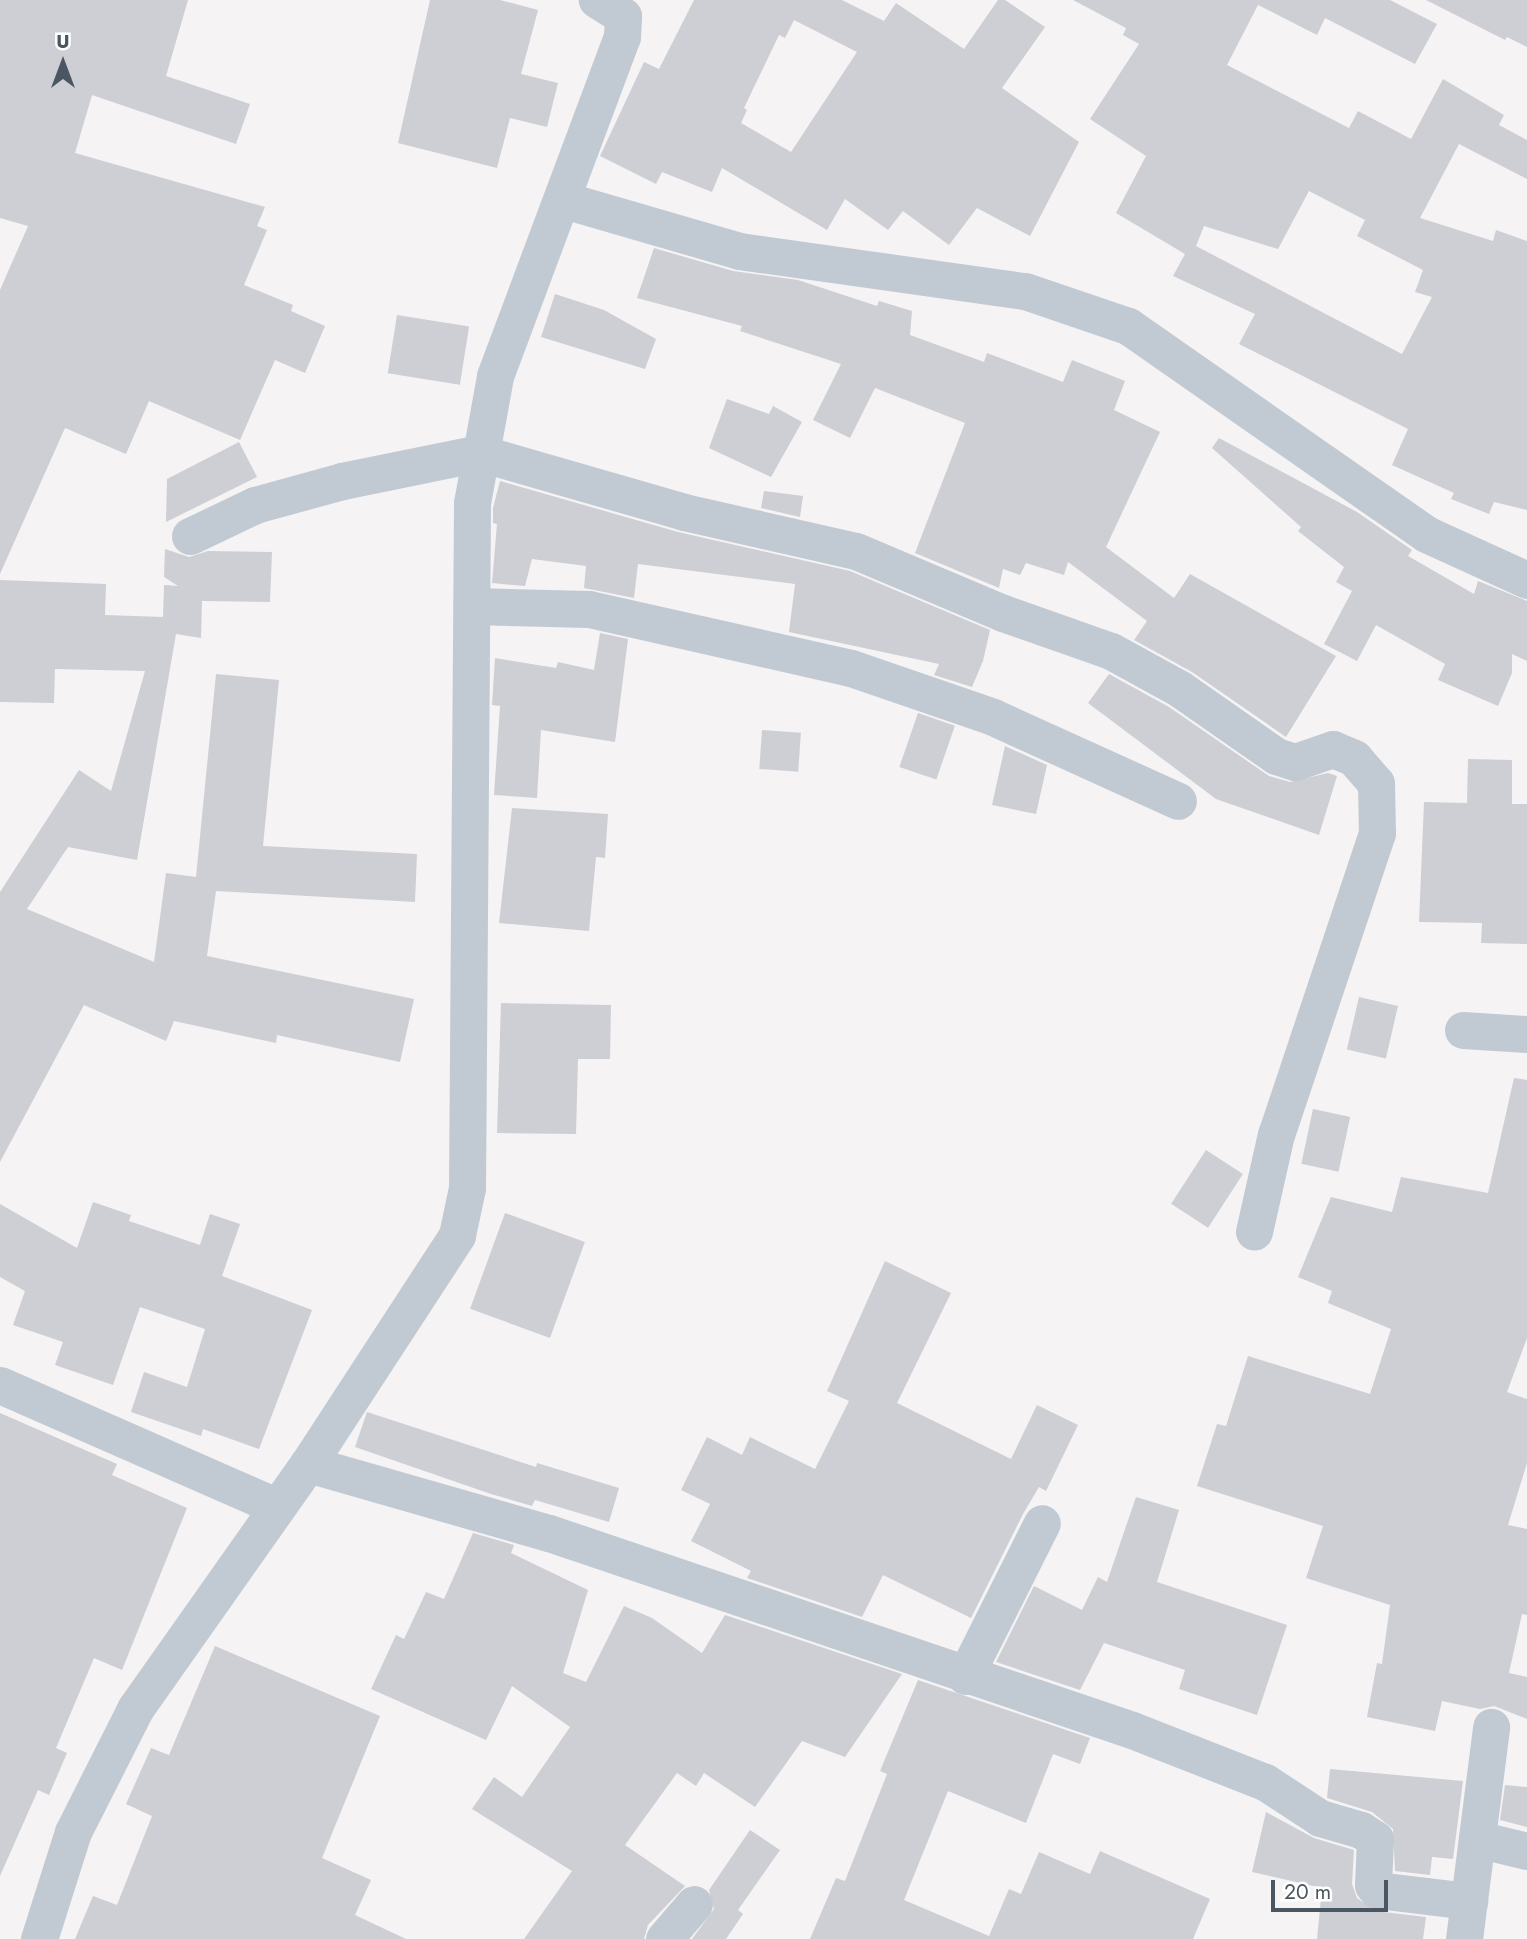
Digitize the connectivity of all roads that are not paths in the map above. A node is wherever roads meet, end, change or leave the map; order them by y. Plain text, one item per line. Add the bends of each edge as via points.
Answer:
1 (597, 0) edge
2 (564, 200) junction
3 (480, 453) junction
4 (190, 536) dead end
5 (1527, 580) edge
6 (472, 606) junction
7 (1178, 801) dead end
8 (1463, 1030) dead end
9 (1527, 1034) edge
10 (1254, 1232) dead end
11 (0, 1385) edge
12 (308, 1464) junction
13 (275, 1506) junction
14 (1042, 1523) dead end
15 (965, 1676) junction
16 (1491, 1727) dead end
17 (1477, 1839) junction
18 (1527, 1851) edge
19 (1469, 1901) junction
20 (694, 1904) dead end
21 (39, 1939) edge
22 (664, 1939) edge
23 (1464, 1939) edge

1 - 2 street via 620,11 625,23
2 - 3 street via 495,376
2 - 5 street via 739,251 1025,291 1128,326 1426,534
3 - 4 street via 342,481 255,505
3 - 6 street via 471,503
3 - 10 street via 684,512 856,551 1003,613 1111,651 1180,689 1276,755 1294,762 1333,749 1354,758 1376,783 1377,833 1276,1135
6 - 7 street via 589,609 851,668 993,717
6 - 12 street via 467,1188 457,1235
8 - 9 street
11 - 13 street
12 - 13 street
12 - 15 street via 549,1534
13 - 21 street via 135,1709 73,1832
14 - 15 street
15 - 19 street via 1132,1730 1265,1782 1320,1818 1361,1830 1375,1839 1373,1885 1377,1891
16 - 17 street
17 - 18 street
17 - 19 street
19 - 23 street
20 - 22 street

